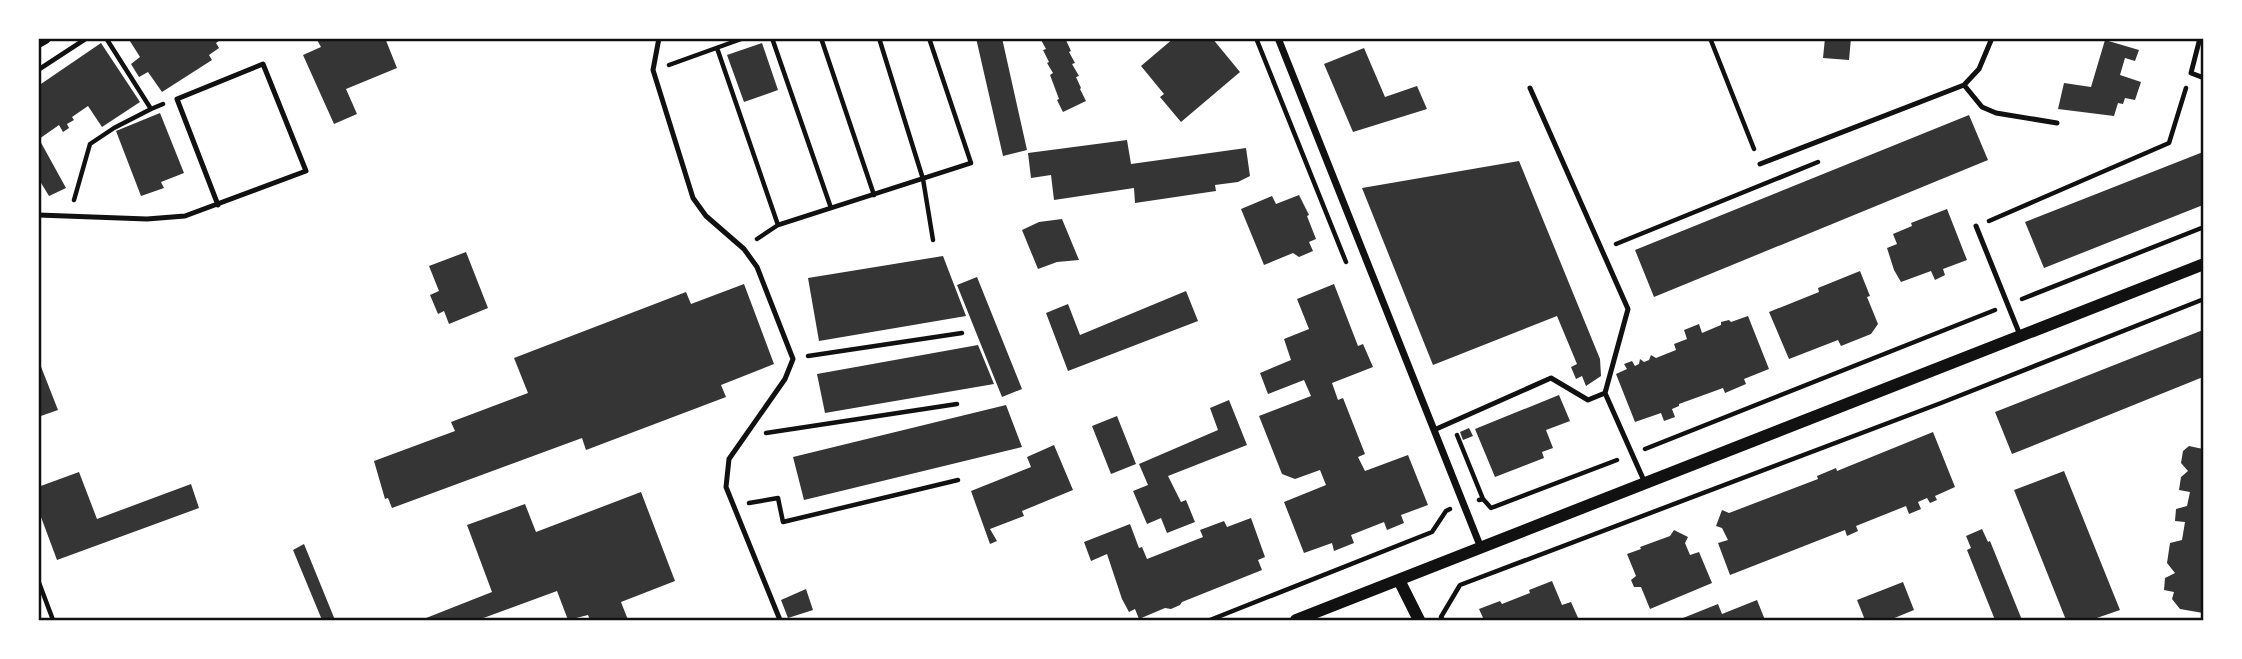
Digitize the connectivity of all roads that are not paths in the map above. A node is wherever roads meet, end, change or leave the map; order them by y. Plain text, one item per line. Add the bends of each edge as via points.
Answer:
1 (45, 38) edge
2 (659, 38) edge
3 (1278, 38) edge
4 (1992, 38) edge
5 (2200, 38) edge
6 (38, 42) edge
7 (2203, 78) edge
8 (1964, 85) junction
9 (1530, 88) dead end
10 (2057, 123) dead end
11 (1760, 164) road end
12 (218, 205) junction
13 (38, 215) edge
14 (1976, 226) road end
15 (2203, 265) edge
16 (2021, 335) junction
17 (1605, 393) junction
18 (1434, 430) junction
19 (1645, 483) junction
20 (1480, 548) junction
21 (1399, 580) junction
22 (780, 621) edge
23 (1296, 621) edge
24 (1419, 621) edge

1 - 6 street
2 - 22 lane via 653,70 693,198 757,267 793,359 785,379 729,459 726,487
3 - 18 street
4 - 8 lane via 1979,69
5 - 7 lane via 2191,73
8 - 10 lane via 1982,107 1996,113
8 - 11 lane
9 - 17 lane via 1628,309
12 - 12 lane via 306,171 263,64 177,99
12 - 13 lane via 185,216 148,219
14 - 16 lane
15 - 16 street
16 - 19 street
17 - 18 lane via 1588,400 1552,378
17 - 19 lane
18 - 20 street
19 - 20 street
20 - 21 street
21 - 23 street
21 - 24 street

